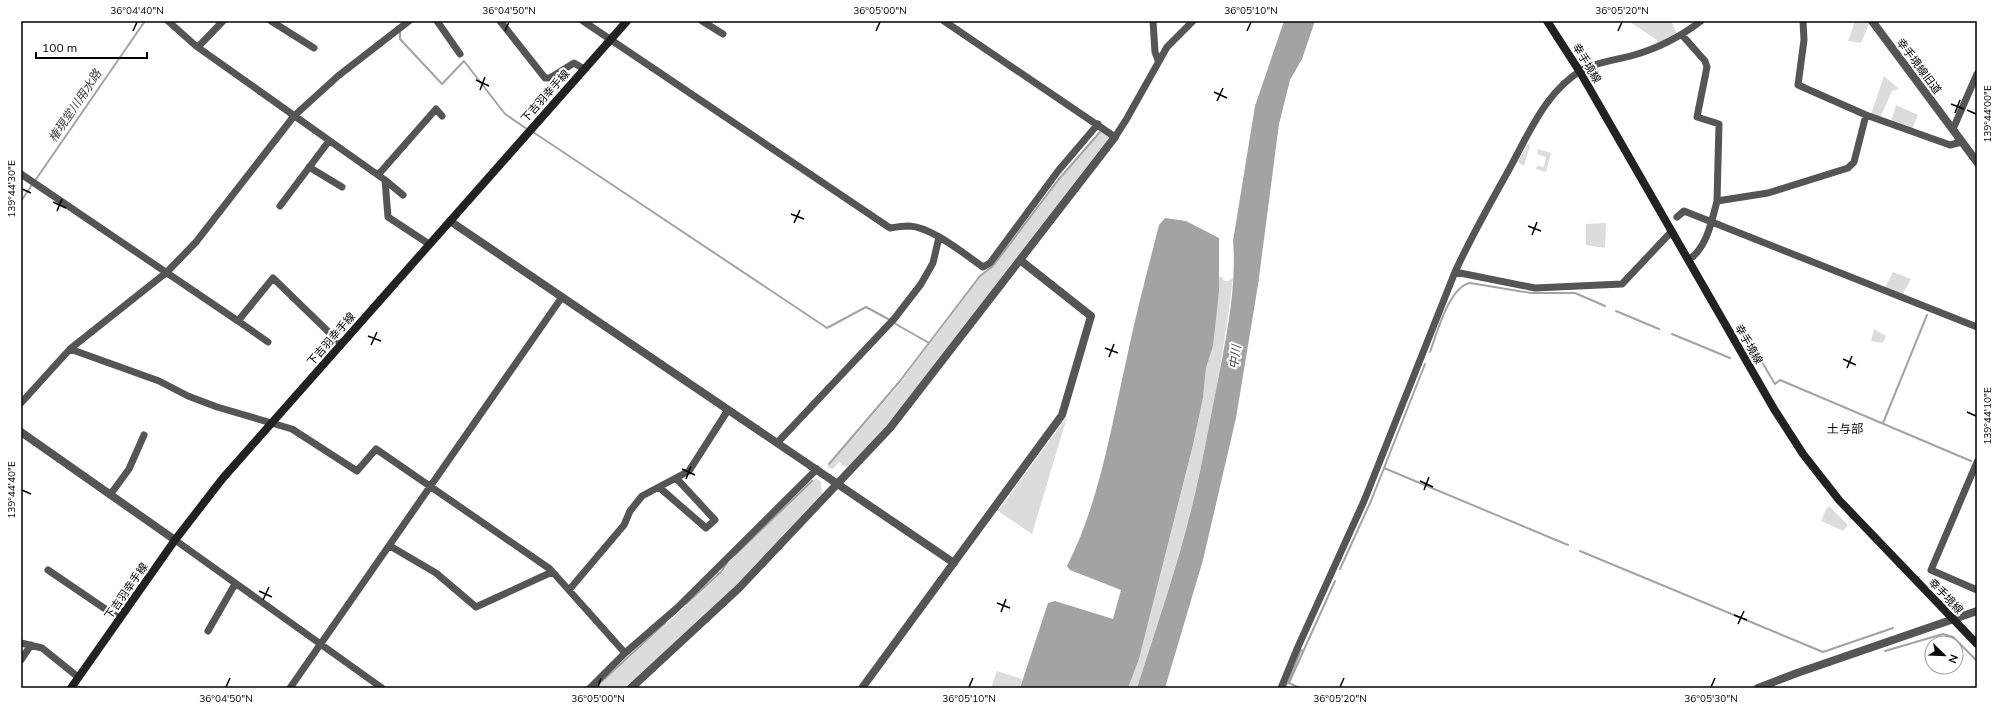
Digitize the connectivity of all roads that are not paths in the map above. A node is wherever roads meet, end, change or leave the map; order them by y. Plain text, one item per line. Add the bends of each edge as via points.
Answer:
1 (168, 21) edge
2 (223, 21) edge
3 (272, 21) edge
4 (410, 21) edge
5 (437, 21) edge
6 (500, 21) edge
7 (583, 21) edge
8 (627, 21) edge
9 (702, 21) edge
10 (944, 21) edge
11 (1153, 21) edge
12 (1193, 21) edge
13 (1547, 21) edge
14 (1701, 21) edge
15 (1803, 21) edge
16 (1872, 21) edge
17 (724, 34) dead end
18 (1682, 36) junction
19 (610, 40) junction
20 (198, 47) junction
21 (314, 48) dead end
22 (460, 54) dead end
23 (1158, 60) junction
24 (584, 69) junction
25 (1580, 72) junction
26 (1977, 74) edge
27 (1866, 115) junction
28 (294, 116) junction
29 (442, 116) dead end
30 (1098, 124) junction
31 (1953, 129) junction
32 (1115, 137) junction
33 (329, 141) junction
34 (1962, 142) junction
35 (1977, 162) edge
36 (309, 167) junction
37 (21, 174) edge
38 (378, 175) junction
39 (385, 180) junction
40 (342, 187) dead end
41 (403, 195) dead end
42 (1717, 202) junction
43 (280, 206) dead end
44 (1677, 217) dead end
45 (450, 221) junction
46 (1711, 222) junction
47 (1672, 231) junction
48 (939, 238) junction
49 (429, 244) junction
50 (1020, 260) junction
51 (1688, 260) junction
52 (166, 272) junction
53 (1455, 272) junction
54 (562, 297) junction
55 (238, 321) junction
56 (1977, 327) edge
57 (268, 342) dead end
58 (341, 344) junction
59 (70, 349) junction
60 (21, 403) edge
61 (728, 410) junction
62 (272, 422) junction
63 (21, 432) edge
64 (144, 435) dead end
65 (777, 443) junction
66 (1977, 462) edge
67 (817, 469) junction
68 (677, 479) junction
69 (838, 484) junction
70 (431, 486) junction
71 (660, 488) junction
72 (110, 495) junction
73 (175, 540) junction
74 (390, 546) junction
75 (954, 562) junction
76 (48, 570) dead end
77 (552, 572) junction
78 (236, 584) junction
79 (569, 590) junction
80 (1977, 590) edge
81 (1977, 611) edge
82 (120, 619) junction
83 (1954, 620) junction
84 (208, 631) dead end
85 (21, 643) edge
86 (1977, 644) edge
87 (31, 645) junction
88 (321, 645) junction
89 (625, 653) junction
90 (21, 660) edge
91 (78, 677) junction
92 (71, 688) edge
93 (290, 688) edge
94 (382, 688) edge
95 (590, 688) edge
96 (631, 688) edge
97 (862, 688) edge
98 (1281, 688) edge
99 (1758, 688) edge

1 - 20 street
2 - 20 street
3 - 21 street
4 - 28 street via 338,76
5 - 22 street
6 - 24 street via 545,78 550,78 574,63
7 - 19 street
8 - 19 main road, 下吉羽幸手線
9 - 17 street
10 - 30 street
11 - 23 street
12 - 23 street via 1172,41
13 - 25 main road, 幸手境線
14 - 18 street
15 - 27 street via 1804,40 1798,85
16 - 31 street, 幸手境線旧道
18 - 25 street via 1658,47 1606,60
18 - 42 street via 1705,61 1707,67 1697,116 1719,124
19 - 24 main road, 下吉羽幸手線
19 - 48 street via 890,228 921,228
20 - 28 street
23 - 32 street
24 - 45 main road, 下吉羽幸手線
25 - 47 main road, 幸手境線
25 - 53 street via 1557,91 1542,111
26 - 31 street
27 - 34 street via 1950,145
27 - 42 street via 1854,162 1848,168 1768,193
28 - 33 street
28 - 52 street via 196,242
29 - 38 street via 436,109
30 - 32 street
30 - 48 street via 1058,171 990,263 983,267
31 - 34 street, 幸手境線旧道
32 - 50 street
33 - 36 street
33 - 38 street
34 - 35 street, 幸手境線旧道
36 - 40 street
36 - 43 street
37 - 52 street
38 - 39 street
39 - 41 street
39 - 49 street via 388,217
42 - 46 street
44 - 46 street via 1684,211
45 - 49 main road, 下吉羽幸手線
45 - 54 street
46 - 51 street via 1697,253
46 - 56 street
47 - 51 main road, 幸手境線
47 - 53 street via 1622,284 1535,288
48 - 65 street via 933,263 921,284 894,319
49 - 58 main road, 下吉羽幸手線
50 - 69 street via 890,428
50 - 75 street via 1091,316 1062,415
51 - 83 main road, 幸手境線 via 1774,409 1821,479
52 - 55 street
52 - 59 street
53 - 98 street via 1364,501
54 - 61 street
54 - 70 street
55 - 57 street
55 - 58 street via 273,278
58 - 62 main road, 下吉羽幸手線
59 - 60 street
59 - 62 street via 159,381 217,407
61 - 65 street
61 - 68 street via 689,471
62 - 70 street via 292,429 358,471 376,448
62 - 73 main road, 下吉羽幸手線
63 - 72 street
64 - 72 street via 129,469
65 - 67 street
66 - 80 street via 1931,570
67 - 69 street
67 - 89 street via 677,608
68 - 71 street
68 - 71 street via 714,520 706,528
69 - 75 street
69 - 96 street via 739,588
70 - 74 street
70 - 77 street
71 - 79 street via 642,496 630,511 624,525
72 - 73 street
73 - 78 street
73 - 82 main road, 下吉羽幸手線
74 - 77 street via 436,573 476,607
74 - 88 street
75 - 97 street
76 - 82 street
77 - 79 street
78 - 84 street
78 - 88 street
79 - 89 street
81 - 83 street
82 - 91 main road, 下吉羽幸手線
83 - 86 main road, 幸手境線
83 - 99 street via 1797,672
85 - 87 street
87 - 90 street
87 - 91 street via 42,648
88 - 93 street
88 - 94 street
89 - 95 street
91 - 92 main road, 下吉羽幸手線

